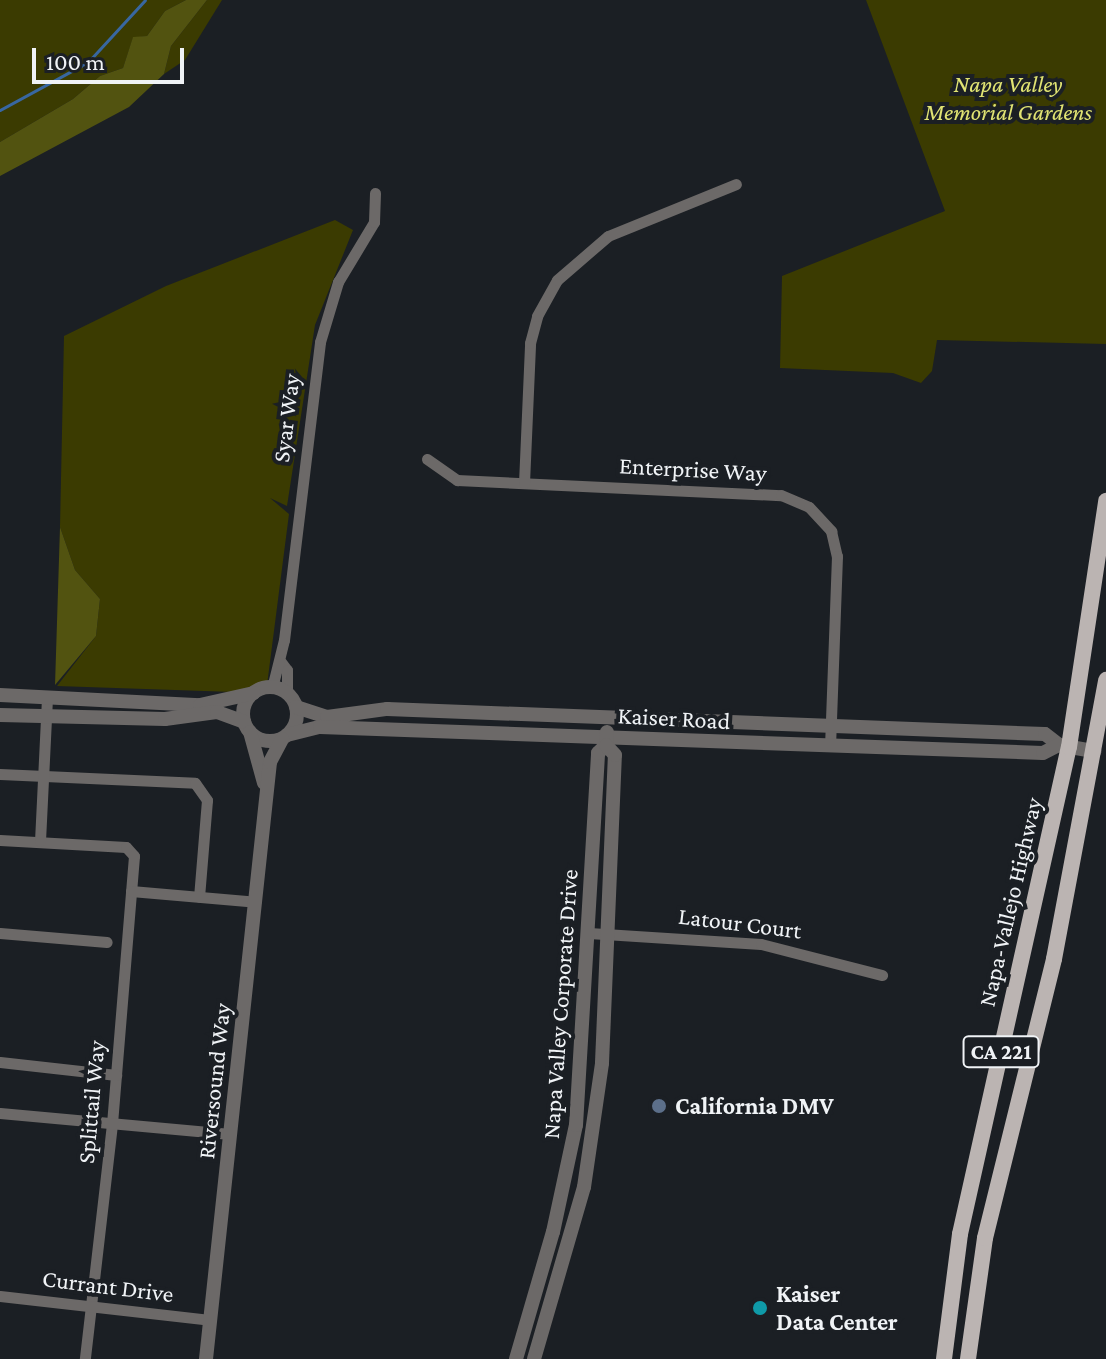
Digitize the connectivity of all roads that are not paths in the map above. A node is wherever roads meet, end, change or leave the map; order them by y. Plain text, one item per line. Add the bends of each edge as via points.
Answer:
1 (736, 184) dead end
2 (375, 193) dead end
3 (427, 459) dead end
4 (524, 483) junction
5 (1106, 501) edge
6 (281, 662) junction
7 (1106, 680) edge
8 (272, 688) junction
9 (254, 693) junction
10 (287, 694) junction
11 (0, 695) edge
12 (47, 697) junction
13 (296, 707) junction
14 (0, 715) edge
15 (46, 717) junction
16 (608, 719) junction
17 (831, 724) junction
18 (247, 727) junction
19 (284, 737) junction
20 (606, 741) junction
21 (830, 746) junction
22 (1064, 746) junction
23 (1094, 751) junction
24 (0, 774) edge
25 (45, 776) junction
26 (267, 807) junction
27 (0, 840) edge
28 (40, 841) junction
29 (131, 891) junction
30 (199, 897) junction
31 (256, 902) junction
32 (0, 933) edge
33 (589, 933) junction
34 (609, 933) junction
35 (107, 942) dead end
36 (882, 975) dead end
37 (0, 1062) edge
38 (116, 1075) junction
39 (0, 1113) edge
40 (112, 1124) junction
41 (230, 1134) junction
42 (0, 1296) edge
43 (91, 1306) junction
44 (210, 1320) junction
45 (85, 1359) edge
46 (206, 1359) edge
47 (516, 1359) edge
48 (534, 1359) edge
49 (944, 1359) edge
50 (968, 1359) edge

1 - 4 street via 608,236 557,280 537,316 530,343
2 - 6 street, Syar Way via 374,222 338,282 320,342
3 - 4 street, Enterprise Way via 457,480
4 - 17 street, Enterprise Way via 781,495 809,507 831,531 837,556
5 - 22 main road, Napa-Vallejo Highway / CA 221
6 - 8 street, Syar Way via 273,670
6 - 10 street, Syar Way via 287,670
7 - 23 main road, CA 221
8 - 9 street
8 - 10 street
9 - 12 street via 200,705
9 - 18 street via 245,703
10 - 13 street
11 - 12 street
12 - 15 street
13 - 16 street, Kaiser Road via 327,717 387,709
13 - 19 street via 295,723
14 - 15 street
15 - 18 street via 165,719 217,712
15 - 25 street
16 - 17 street, Kaiser Road
16 - 20 street, Napa Valley Corporate Drive
17 - 21 street, Enterprise Way
17 - 22 street, Kaiser Road via 1045,734
18 - 19 street via 265,741
18 - 26 street, Riversound Way via 259,756
19 - 20 street, Kaiser Road via 320,727
19 - 26 street, Riversound Way via 270,762
20 - 21 street, Kaiser Road
20 - 33 street, Napa Valley Corporate Drive via 598,753
20 - 34 street, Napa Valley Corporate Drive via 615,755
21 - 22 street, Kaiser Road via 1043,753
22 - 23 street, Kaiser Road
22 - 49 main road, Napa-Vallejo Highway / CA 221 via 960,1234
23 - 50 main road, CA 221 via 1054,959 985,1238
24 - 25 street
25 - 28 street
25 - 30 street via 195,783 207,800
26 - 31 street, Riversound Way
27 - 28 street
28 - 29 street, Splittail Way via 131,849
29 - 30 street
29 - 38 street, Splittail Way
30 - 31 street
31 - 41 street, Riversound Way
32 - 35 street
33 - 34 street, Latour Court
33 - 47 street, Napa Valley Corporate Drive via 585,1032 569,1165
34 - 36 street, Latour Court via 761,944
34 - 48 street, Napa Valley Corporate Drive via 593,1138 567,1253
37 - 38 street
38 - 40 street, Splittail Way
39 - 40 street
40 - 41 street
40 - 43 street, Splittail Way
41 - 44 street, Riversound Way
42 - 43 street, Currant Drive
43 - 44 street, Currant Drive
43 - 45 street, Splittail Way
44 - 46 street, Riversound Way

